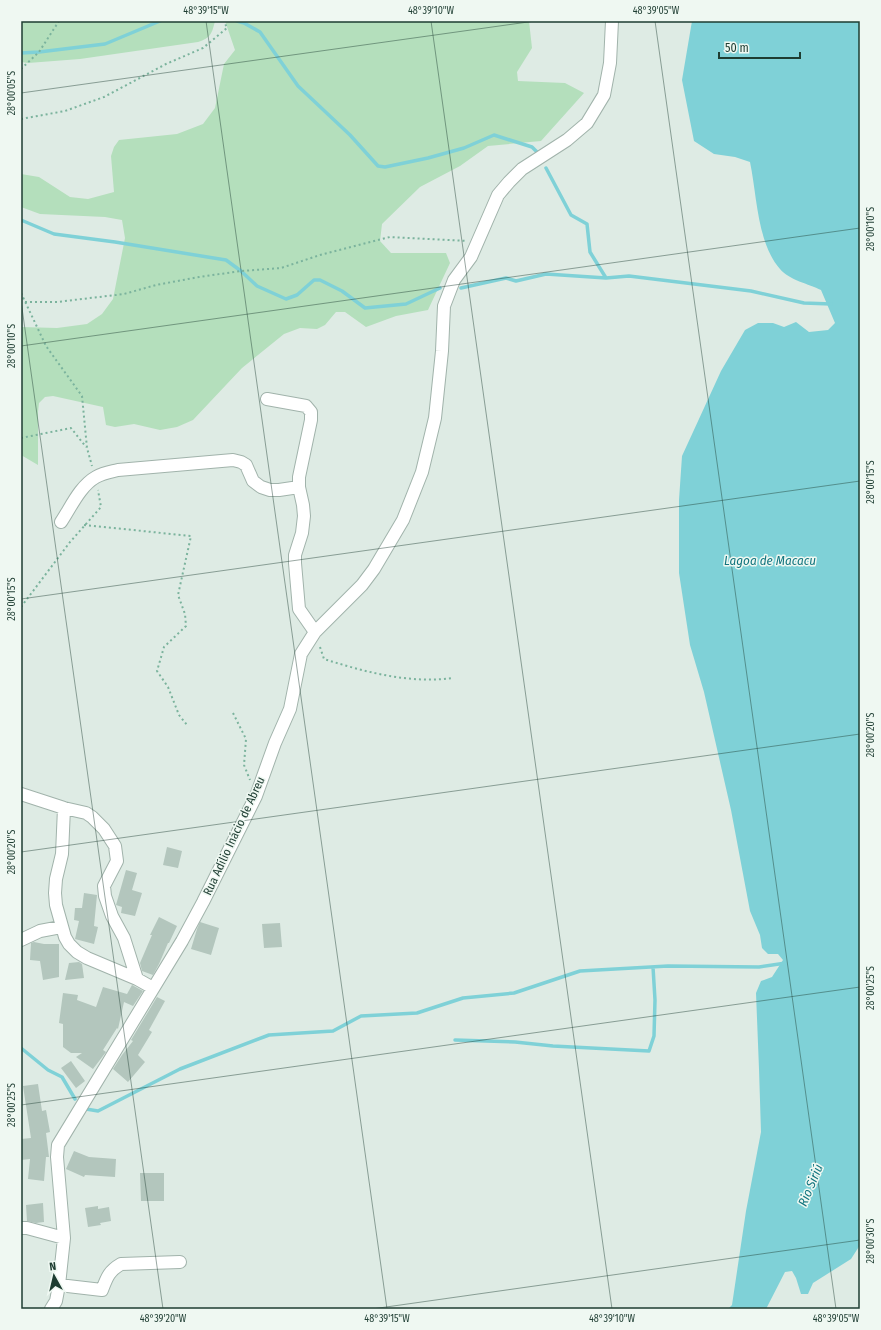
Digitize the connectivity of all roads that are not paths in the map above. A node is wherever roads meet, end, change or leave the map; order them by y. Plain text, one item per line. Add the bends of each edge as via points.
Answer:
1 (612, 21) edge
2 (267, 399) dead end
3 (299, 487) junction
4 (61, 522) dead end
5 (315, 632) junction
6 (21, 794) edge
7 (64, 808) junction
8 (61, 926) junction
9 (21, 940) edge
10 (136, 979) junction
11 (153, 988) junction
12 (21, 1228) edge
13 (64, 1238) junction
14 (180, 1262) dead end
15 (59, 1285) junction
16 (51, 1309) edge

1 - 5 street, Rua Adílio Inácio de Abreu via 610,63 604,95 587,123 567,140 522,169 509,182 498,195 471,257 454,280 444,306 436,418 422,472 403,520 362,585
2 - 3 street via 306,406 310,412 311,420
3 - 4 street via 274,490 261,487 253,481 246,465 233,460 118,470 105,473 85,486
3 - 5 street via 304,516 295,563 299,609
5 - 11 street, Rua Adílio Inácio de Abreu via 301,654 290,709 256,796 203,902
6 - 7 street
7 - 8 street via 62,854 55,893
7 - 10 street via 80,811 92,817 115,846 117,861 104,886 105,896 124,938
8 - 9 street via 40,931
8 - 10 street via 65,937 77,952
10 - 11 street
11 - 13 street, Rua Adílio Inácio de Abreu via 58,1145
12 - 13 street
13 - 15 street, Rua Adílio Inácio de Abreu
14 - 15 street via 121,1264 112,1269 102,1290
15 - 16 street, Rua Adílio Inácio de Abreu via 56,1301

